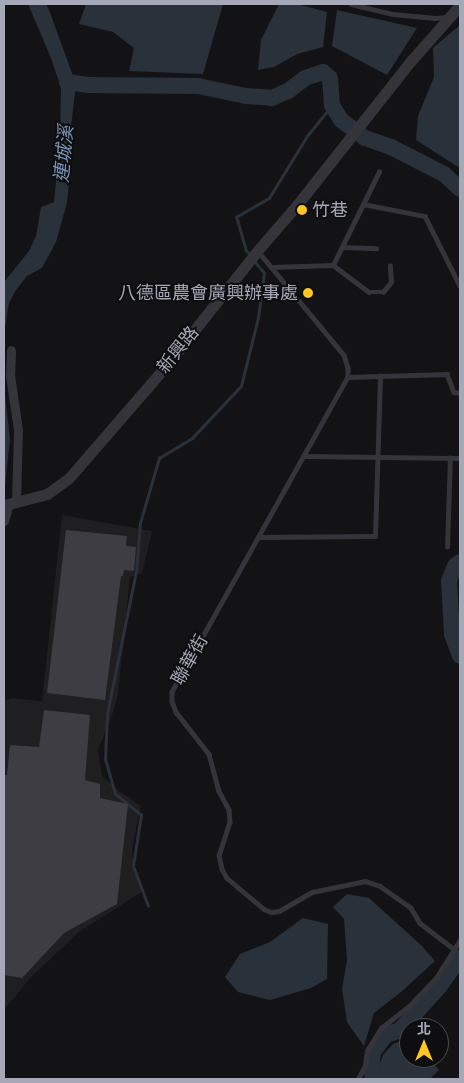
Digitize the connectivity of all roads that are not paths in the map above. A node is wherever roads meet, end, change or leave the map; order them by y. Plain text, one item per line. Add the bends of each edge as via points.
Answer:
1 (351, 4) edge
2 (460, 5) edge
3 (455, 15) edge
4 (379, 172) dead end
5 (363, 204) junction
6 (342, 248) junction
7 (376, 248) dead end
8 (257, 252) junction
9 (333, 264) junction
10 (390, 266) dead end
11 (271, 267) junction
12 (460, 286) edge
13 (11, 350) dead end
14 (380, 376) junction
15 (348, 377) junction
16 (460, 393) edge
17 (304, 456) junction
18 (378, 456) junction
19 (450, 458) junction
20 (460, 458) edge
21 (8, 504) edge
22 (4, 521) edge
23 (258, 537) junction
24 (447, 547) dead end
25 (460, 940) edge
26 (454, 949) junction
27 (358, 1079) edge

1 - 3 lane via 393,14 435,18
2 - 3 street
3 - 8 street, 新興路 via 364,120
4 - 5 lane
5 - 6 lane
5 - 12 lane via 425,216
6 - 7 lane
6 - 9 lane
8 - 11 lane
8 - 21 street, 新興路 via 165,367 69,478 46,494
9 - 10 lane via 368,292 383,292 391,282
9 - 11 lane
11 - 15 lane via 344,355
13 - 21 street via 10,375 18,430
14 - 15 lane
14 - 16 lane via 447,374 454,392
14 - 18 lane
15 - 17 lane, 聯華街
17 - 18 lane
17 - 23 lane, 聯華街
18 - 19 lane
18 - 23 lane via 375,536
19 - 20 lane
19 - 24 lane
21 - 22 street
23 - 26 lane, 聯華街 via 172,692 176,712 209,754 219,791 229,810 230,822 219,855 222,869 227,878 271,912 279,911 312,892 365,881 380,886 411,908 420,923
25 - 26 lane
26 - 27 lane via 436,978 409,1006 381,1028 367,1051

